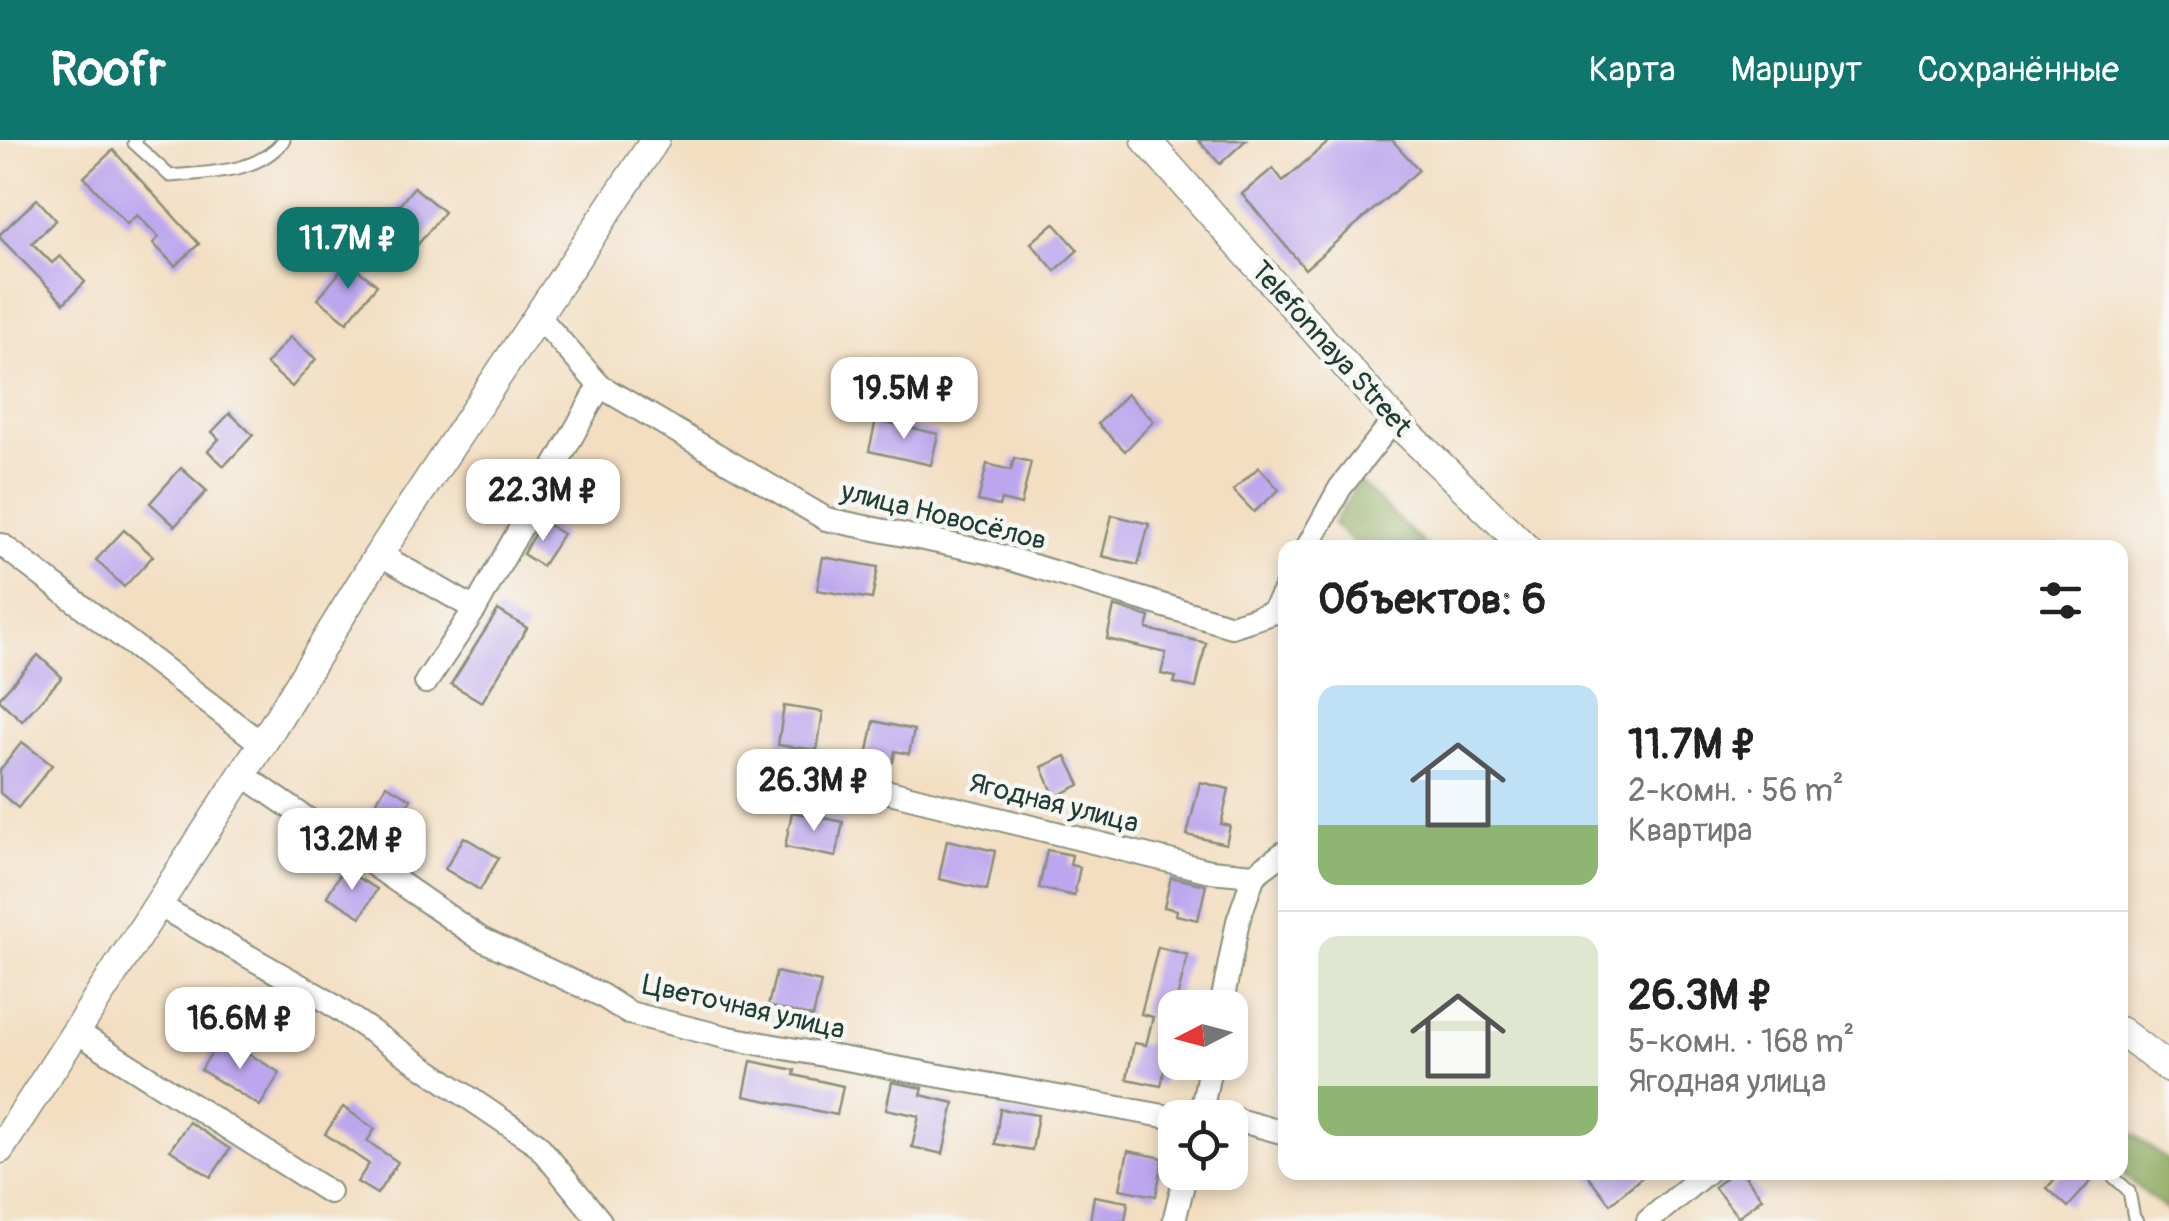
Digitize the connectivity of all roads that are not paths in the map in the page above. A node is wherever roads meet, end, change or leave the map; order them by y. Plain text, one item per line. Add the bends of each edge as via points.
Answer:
1 (136, 140) edge
2 (284, 140) edge
3 (654, 140) edge
4 (1146, 140) edge
5 (538, 317) junction
6 (600, 386) junction
7 (1394, 420) junction
8 (1312, 540) edge
9 (1518, 540) edge
10 (2, 545) dead end
11 (379, 554) junction
12 (1278, 602) edge
13 (475, 609) junction
14 (426, 682) dead end
15 (262, 744) junction
16 (242, 774) junction
17 (841, 780) dead end
18 (1278, 857) edge
19 (1254, 875) junction
20 (158, 904) junction
21 (1225, 990) edge
22 (77, 1032) junction
23 (2128, 1037) edge
24 (2169, 1068) edge
25 (1158, 1115) edge
26 (1248, 1123) edge
27 (1278, 1130) edge
28 (3, 1138) edge
29 (1697, 1180) edge
30 (2118, 1180) edge
31 (1182, 1190) edge
32 (330, 1192) dead end
33 (600, 1221) edge
34 (1174, 1221) edge
35 (1648, 1221) edge
36 (2137, 1221) edge

1 - 2 lane via 170,176 232,170 270,157
3 - 5 street
4 - 7 street, Telefonnaya Street
5 - 6 street, улица Новосёлов
5 - 11 street
6 - 12 street, улица Новосёлов via 826,519 987,552 1230,626 1272,613
6 - 13 street
7 - 8 street via 1340,488
7 - 9 street, Telefonnaya Street
10 - 15 street
11 - 13 street
11 - 15 street
13 - 14 street
15 - 16 street
16 - 20 street
16 - 25 street, Цветочная улица via 482,939 629,1013 728,1038
17 - 19 street, Ягодная улица via 1210,871
18 - 19 street
19 - 21 street
20 - 22 street
20 - 33 street via 322,998 537,1144
22 - 28 street
22 - 32 street
23 - 24 street
26 - 27 street
29 - 35 street
30 - 36 lane via 2130,1190
31 - 34 street

